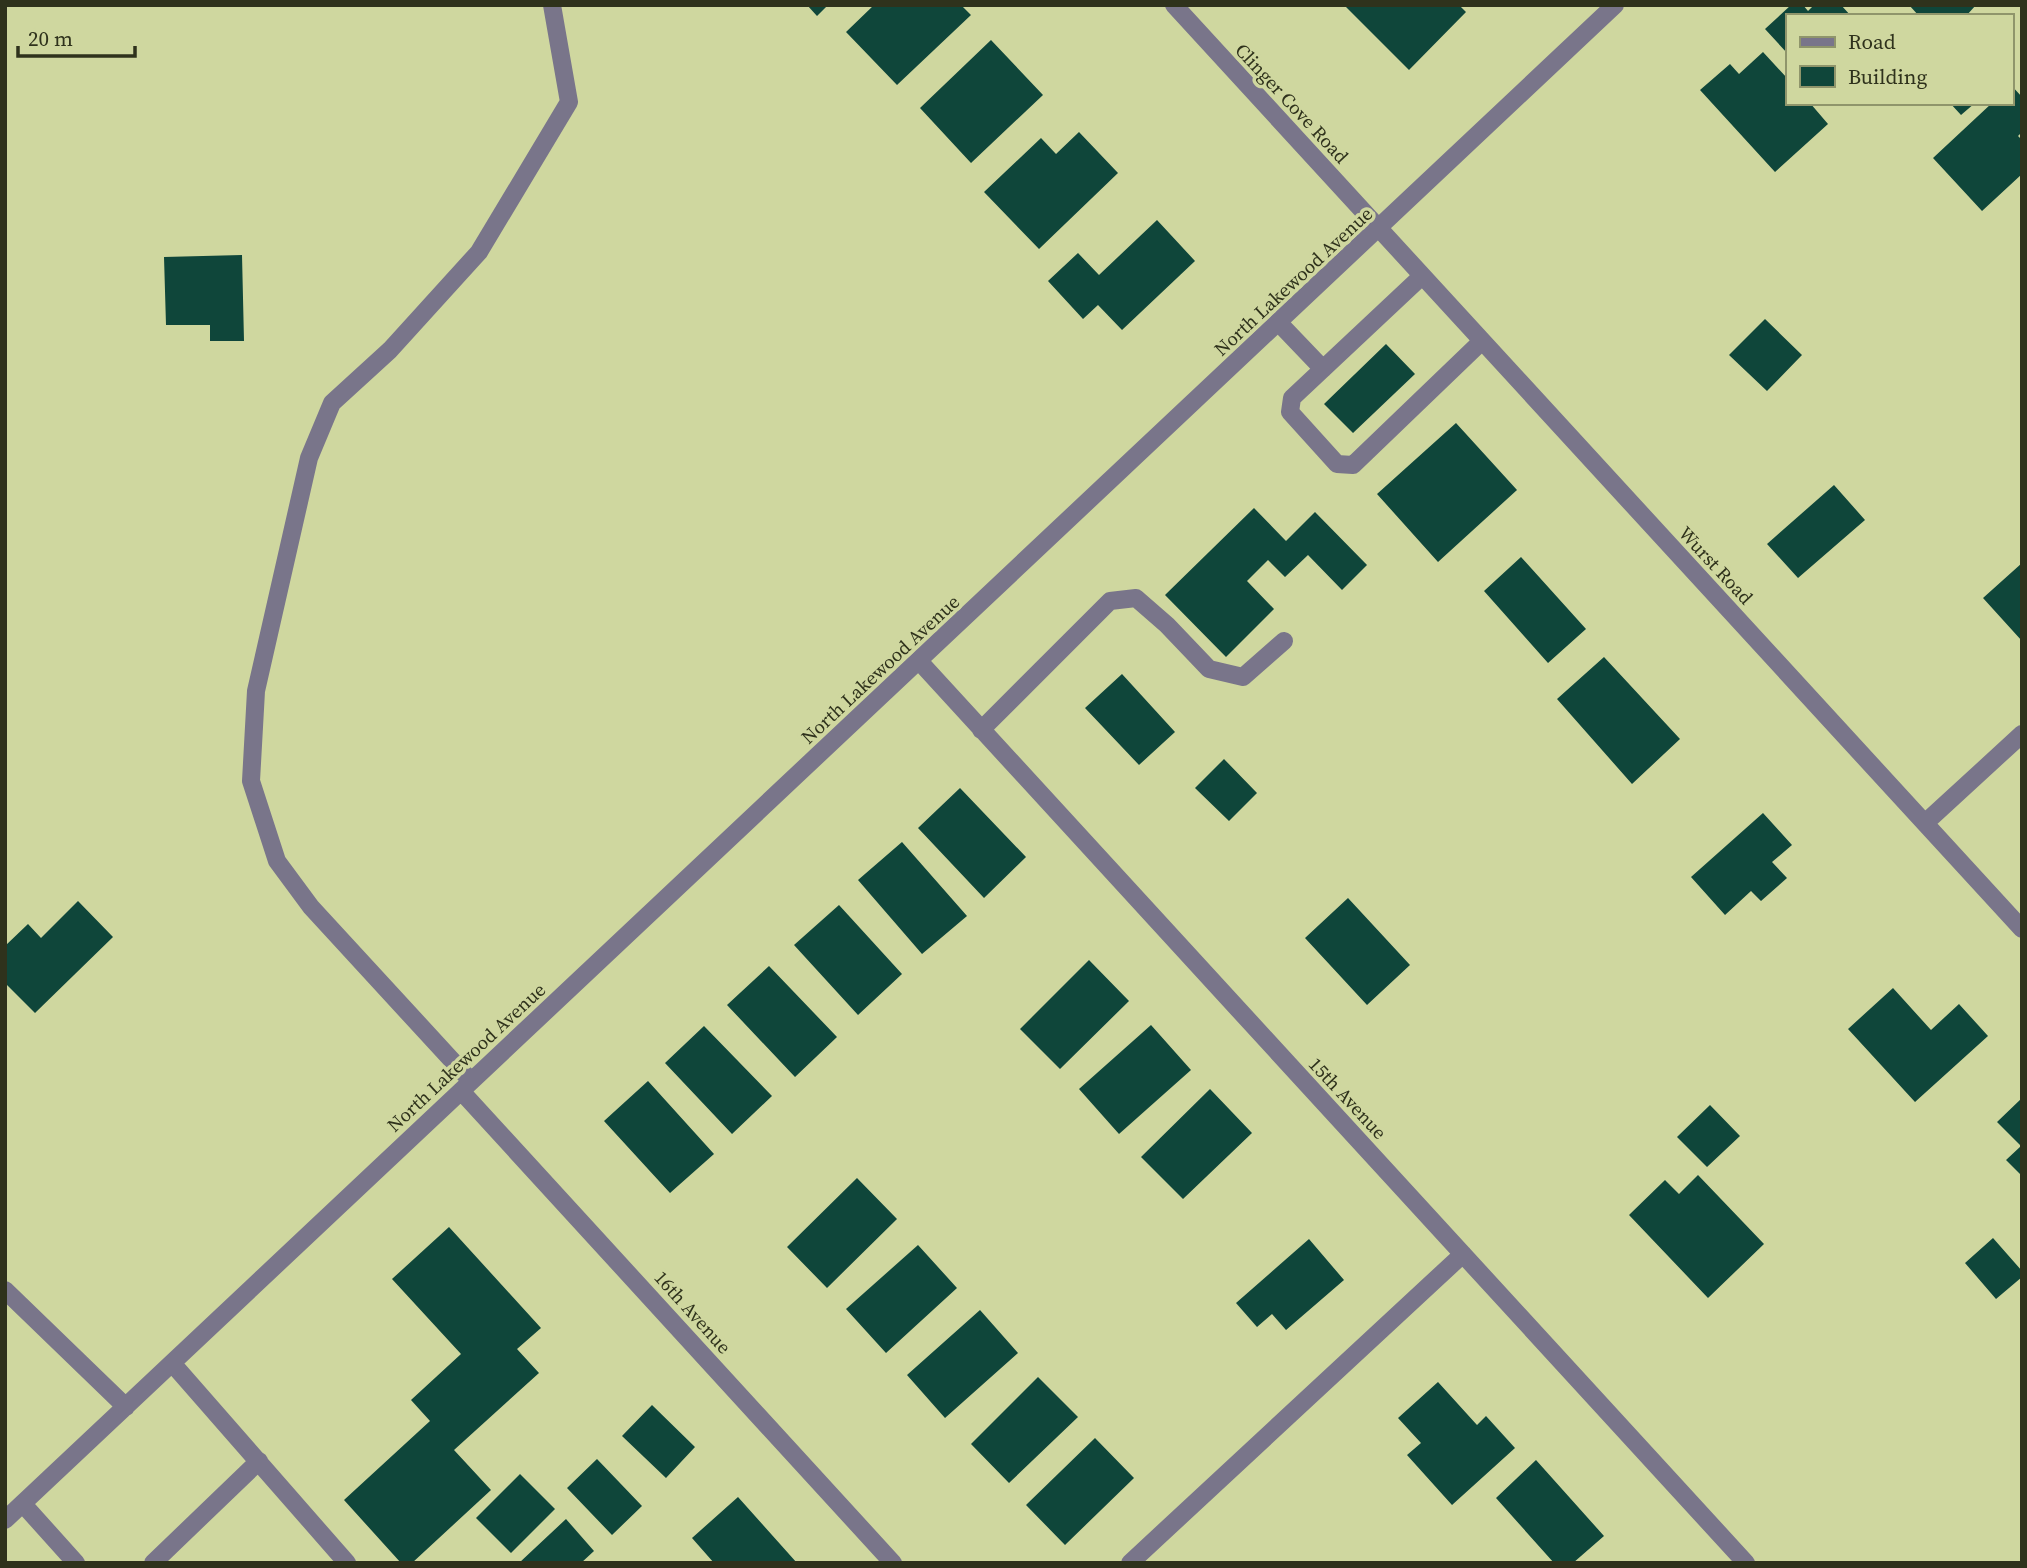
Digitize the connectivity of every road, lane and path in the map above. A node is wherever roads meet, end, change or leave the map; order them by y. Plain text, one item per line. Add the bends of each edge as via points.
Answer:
1 (552, 5) edge
2 (1174, 5) edge
3 (1615, 5) edge
4 (1379, 229) junction
5 (1422, 276) junction
6 (1279, 323) junction
7 (1482, 341) junction
8 (1323, 369) junction
9 (1284, 641) dead end
10 (919, 662) junction
11 (981, 730) junction
12 (2022, 734) edge
13 (1925, 823) junction
14 (2022, 929) edge
15 (466, 1086) junction
16 (1463, 1254) junction
17 (5, 1290) edge
18 (172, 1363) junction
19 (126, 1407) junction
20 (259, 1461) junction
21 (23, 1504) junction
22 (5, 1520) edge
23 (76, 1563) edge
24 (153, 1563) edge
25 (347, 1563) edge
26 (893, 1563) edge
27 (1130, 1563) edge
28 (1746, 1563) edge

1 - 15 street, 16th Avenue via 569,102 480,252 390,350 332,403 309,458 256,691 251,781 277,861 311,908
2 - 4 street, Clinger Cove Road
3 - 4 street, North Lakewood Avenue
4 - 5 street, Wurst Road
4 - 6 street, North Lakewood Avenue
5 - 7 street, Wurst Road
5 - 8 street
6 - 8 street
6 - 10 street, North Lakewood Avenue
7 - 8 street via 1353,465 1337,464 1290,412 1292,398
7 - 13 street, Wurst Road
9 - 11 street via 1243,677 1232,675 1209,669 1136,598 1110,601
10 - 11 street, 15th Avenue
10 - 15 street, North Lakewood Avenue
11 - 16 street, 15th Avenue
12 - 13 street
13 - 14 street, Wurst Road
15 - 18 street, North Lakewood Avenue
15 - 26 street, 16th Avenue
16 - 27 street
16 - 28 street, 15th Avenue
17 - 19 street
18 - 19 street, North Lakewood Avenue
18 - 20 street
19 - 21 street, North Lakewood Avenue
20 - 24 street
20 - 25 street
21 - 22 street, North Lakewood Avenue
21 - 23 street

